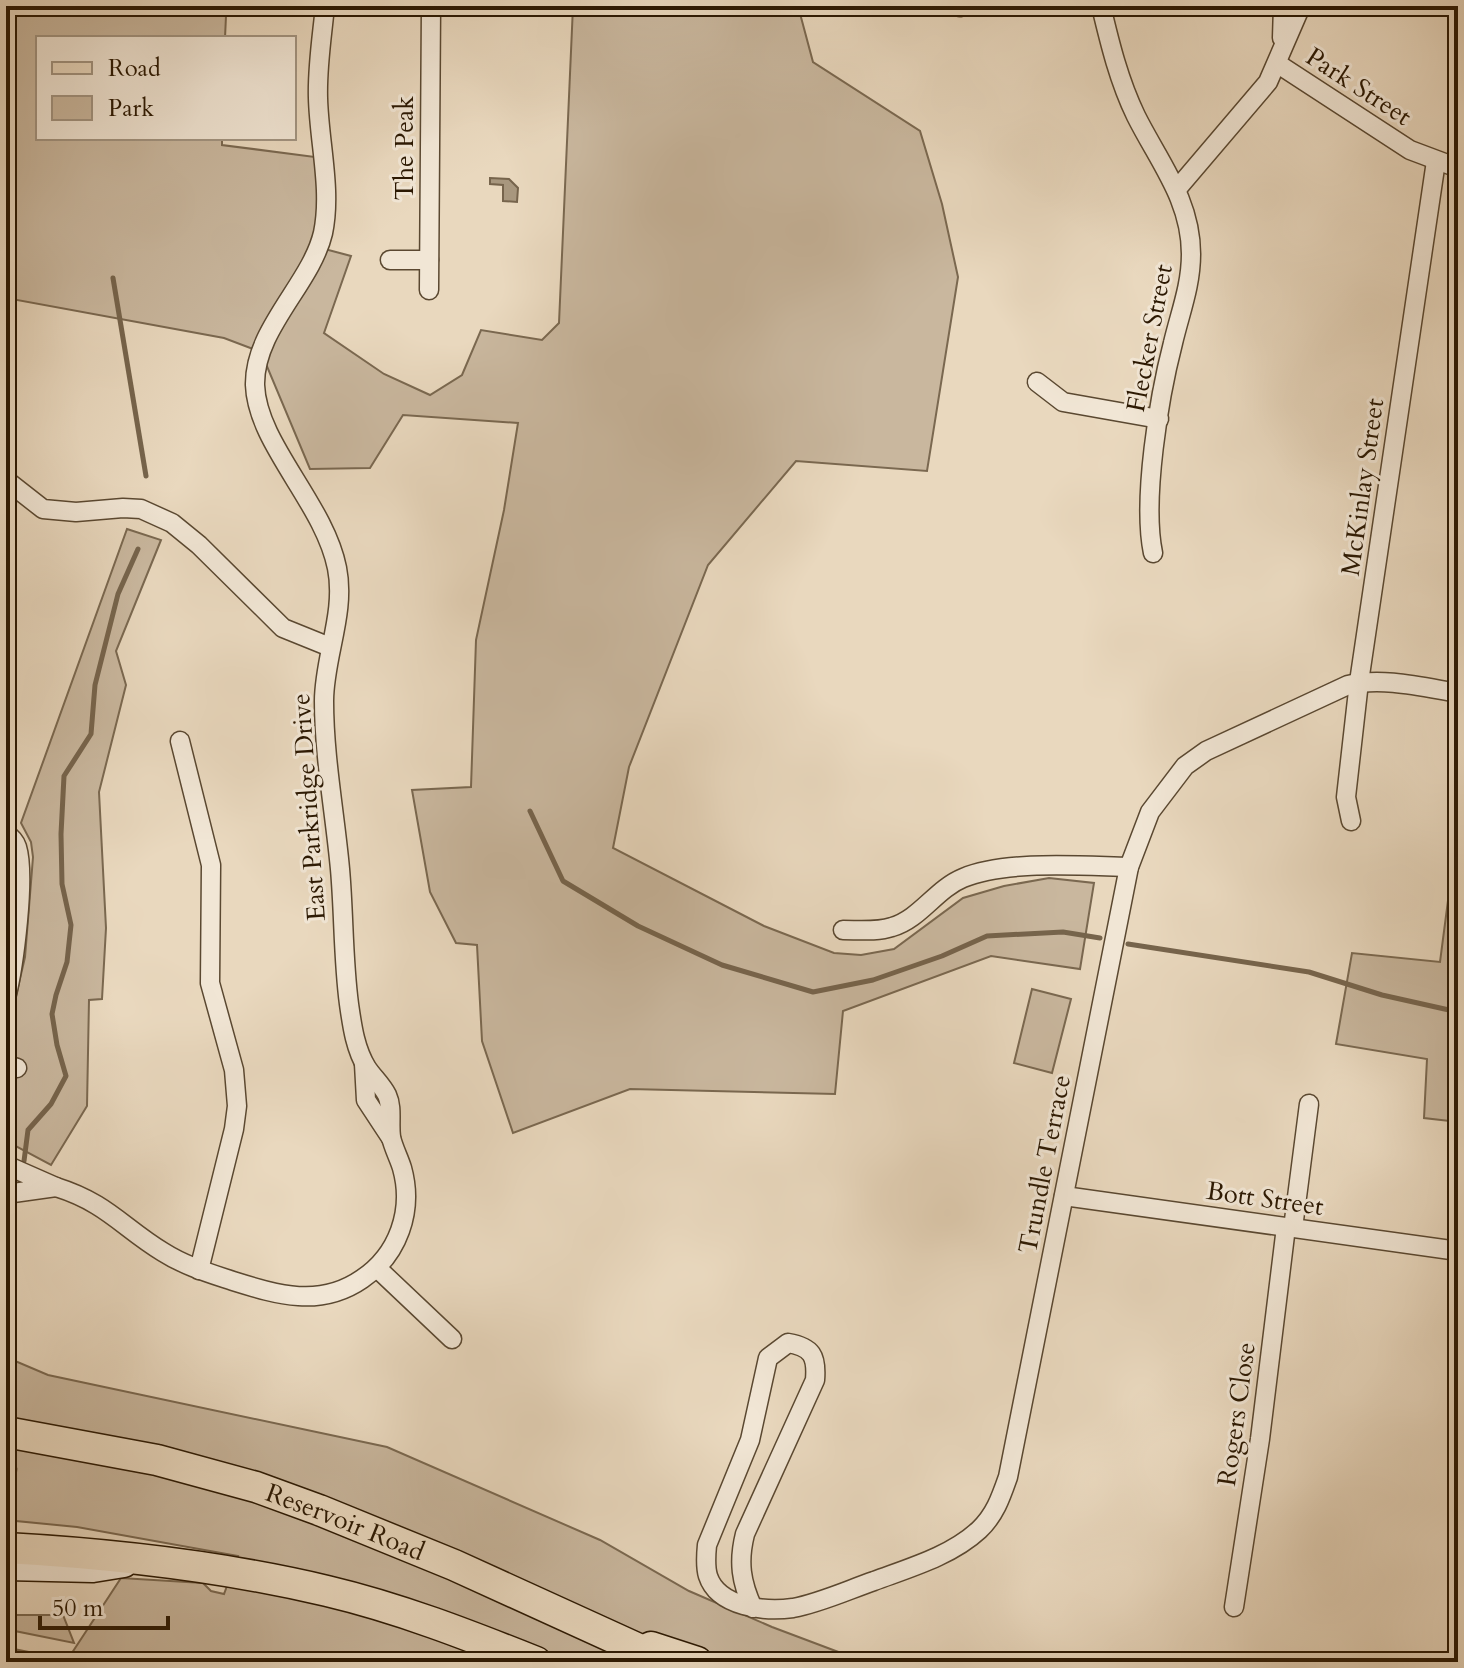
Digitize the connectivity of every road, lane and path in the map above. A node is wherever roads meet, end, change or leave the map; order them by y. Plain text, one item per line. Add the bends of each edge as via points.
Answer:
1 (325, 6) edge
2 (431, 6) edge
3 (1101, 6) edge
4 (1283, 6) edge
5 (1301, 6) edge
6 (1280, 56) junction
7 (1436, 161) junction
8 (1458, 168) edge
9 (1177, 189) junction
10 (390, 260) dead end
11 (429, 260) junction
12 (429, 290) dead end
13 (1037, 382) dead end
14 (1159, 419) junction
15 (6, 480) edge
16 (1153, 553) dead end
17 (330, 647) junction
18 (1359, 682) junction
19 (1458, 693) edge
20 (180, 741) dead end
21 (1351, 821) dead end
22 (6, 834) edge
23 (1129, 867) junction
24 (843, 930) dead end
25 (6, 998) edge
26 (1309, 1104) dead end
27 (6, 1165) edge
28 (56, 1187) junction
29 (6, 1194) edge
30 (1064, 1196) junction
31 (1290, 1228) junction
32 (1458, 1251) edge
33 (377, 1268) junction
34 (199, 1270) junction
35 (452, 1339) dead end
36 (6, 1432) edge
37 (6, 1548) edge
38 (152, 1560) junction
39 (6, 1567) edge
40 (1234, 1607) dead end
41 (753, 1608) junction
42 (607, 1634) junction
43 (536, 1662) edge
44 (667, 1662) edge
45 (697, 1662) edge

1 - 17 street, East Parkridge Drive via 317,73 323,233 267,337 255,382 262,419 318,516 337,569 339,592
2 - 11 street, The Peak
3 - 9 street, Flecker Street via 1135,115
4 - 6 street
5 - 6 street
6 - 7 street, Park Street via 1410,150
6 - 9 street via 1253,100
7 - 8 street, Park Street
7 - 18 street, McKinlay Street
9 - 14 street, Flecker Street via 1191,253
10 - 11 street
11 - 12 street, The Peak
13 - 14 street via 1063,402
14 - 16 street, Flecker Street via 1148,511
15 - 17 street via 43,509 141,509 172,523 283,628
17 - 33 street, East Parkridge Drive via 324,705 346,986 364,1064 366,1100 391,1138 406,1188 396,1243
18 - 19 street
18 - 21 street, McKinlay Street via 1346,797
18 - 23 street, Trundle Terrace via 1220,744 1185,766 1150,812
20 - 34 street via 211,865 210,983 234,1070 237,1106
22 - 25 street via 17,845 20,862
23 - 24 street via 1059,865 982,872 953,882 902,923
23 - 30 street, Trundle Terrace
26 - 31 street, Rogers Close
27 - 28 street, East Parkridge Drive
28 - 29 street, East Parkridge Drive
28 - 34 street, East Parkridge Drive via 88,1198 160,1250
30 - 31 street, Bott Street
30 - 41 street, Trundle Terrace via 1008,1477 994,1512 961,1544 914,1566 796,1607
31 - 32 street, Bott Street
31 - 40 street, Rogers Close
33 - 34 street, East Parkridge Drive via 335,1293 297,1298
33 - 35 street
36 - 42 main road, Reservoir Road via 157,1460 256,1487
37 - 38 main road
38 - 39 main road via 93,1569
38 - 43 main road via 328,1591 414,1616
41 - 41 street, Trundle Terrace via 715,1590 705,1562 707,1545 750,1440 768,1358 788,1343 801,1345 812,1354 815,1380 745,1534 740,1572
42 - 44 main road, Reservoir Road
42 - 45 main road

